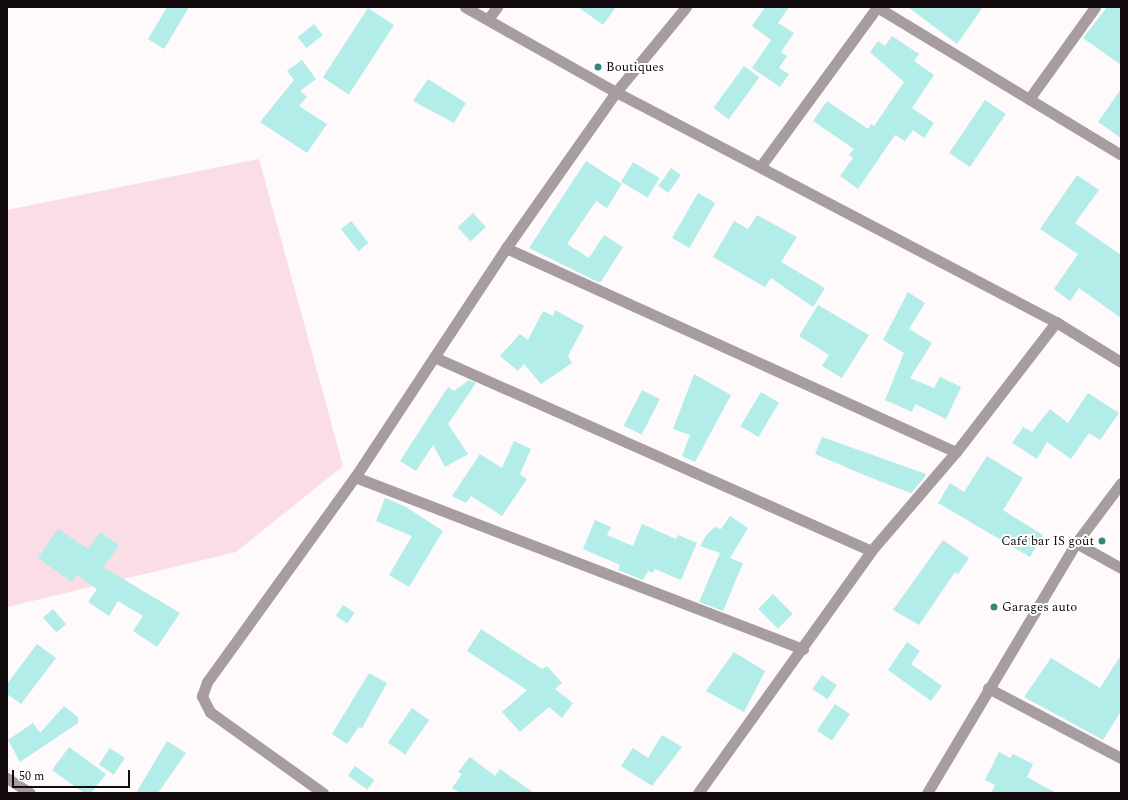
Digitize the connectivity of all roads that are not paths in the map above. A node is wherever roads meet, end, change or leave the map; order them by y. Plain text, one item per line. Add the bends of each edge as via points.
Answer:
1 (464, 7) edge
2 (497, 7) edge
3 (686, 7) edge
4 (877, 7) edge
5 (1095, 7) edge
6 (488, 19) junction
7 (616, 92) junction
8 (1029, 99) junction
9 (1121, 155) edge
10 (760, 167) junction
11 (506, 248) junction
12 (1056, 322) junction
13 (434, 356) junction
14 (1121, 362) edge
15 (956, 452) junction
16 (355, 477) junction
17 (1121, 483) edge
18 (1076, 543) junction
19 (871, 551) junction
20 (1121, 568) edge
21 (803, 649) junction
22 (988, 688) junction
23 (1121, 758) edge
24 (7, 778) edge
25 (30, 793) edge
26 (323, 793) edge
27 (698, 793) edge
28 (927, 793) edge

1 - 6 street
2 - 6 street
3 - 7 street
4 - 8 street
4 - 10 street
5 - 8 street
6 - 7 street
7 - 10 street
7 - 11 street
8 - 9 street
10 - 12 street
11 - 13 street
11 - 15 street
12 - 14 street
12 - 15 street
13 - 16 street
13 - 19 street
15 - 19 street
16 - 21 street
16 - 26 street via 207,682 202,696 210,712
17 - 18 street
18 - 20 street
18 - 22 street
19 - 21 street
21 - 27 street
22 - 23 street
22 - 28 street
24 - 25 street

